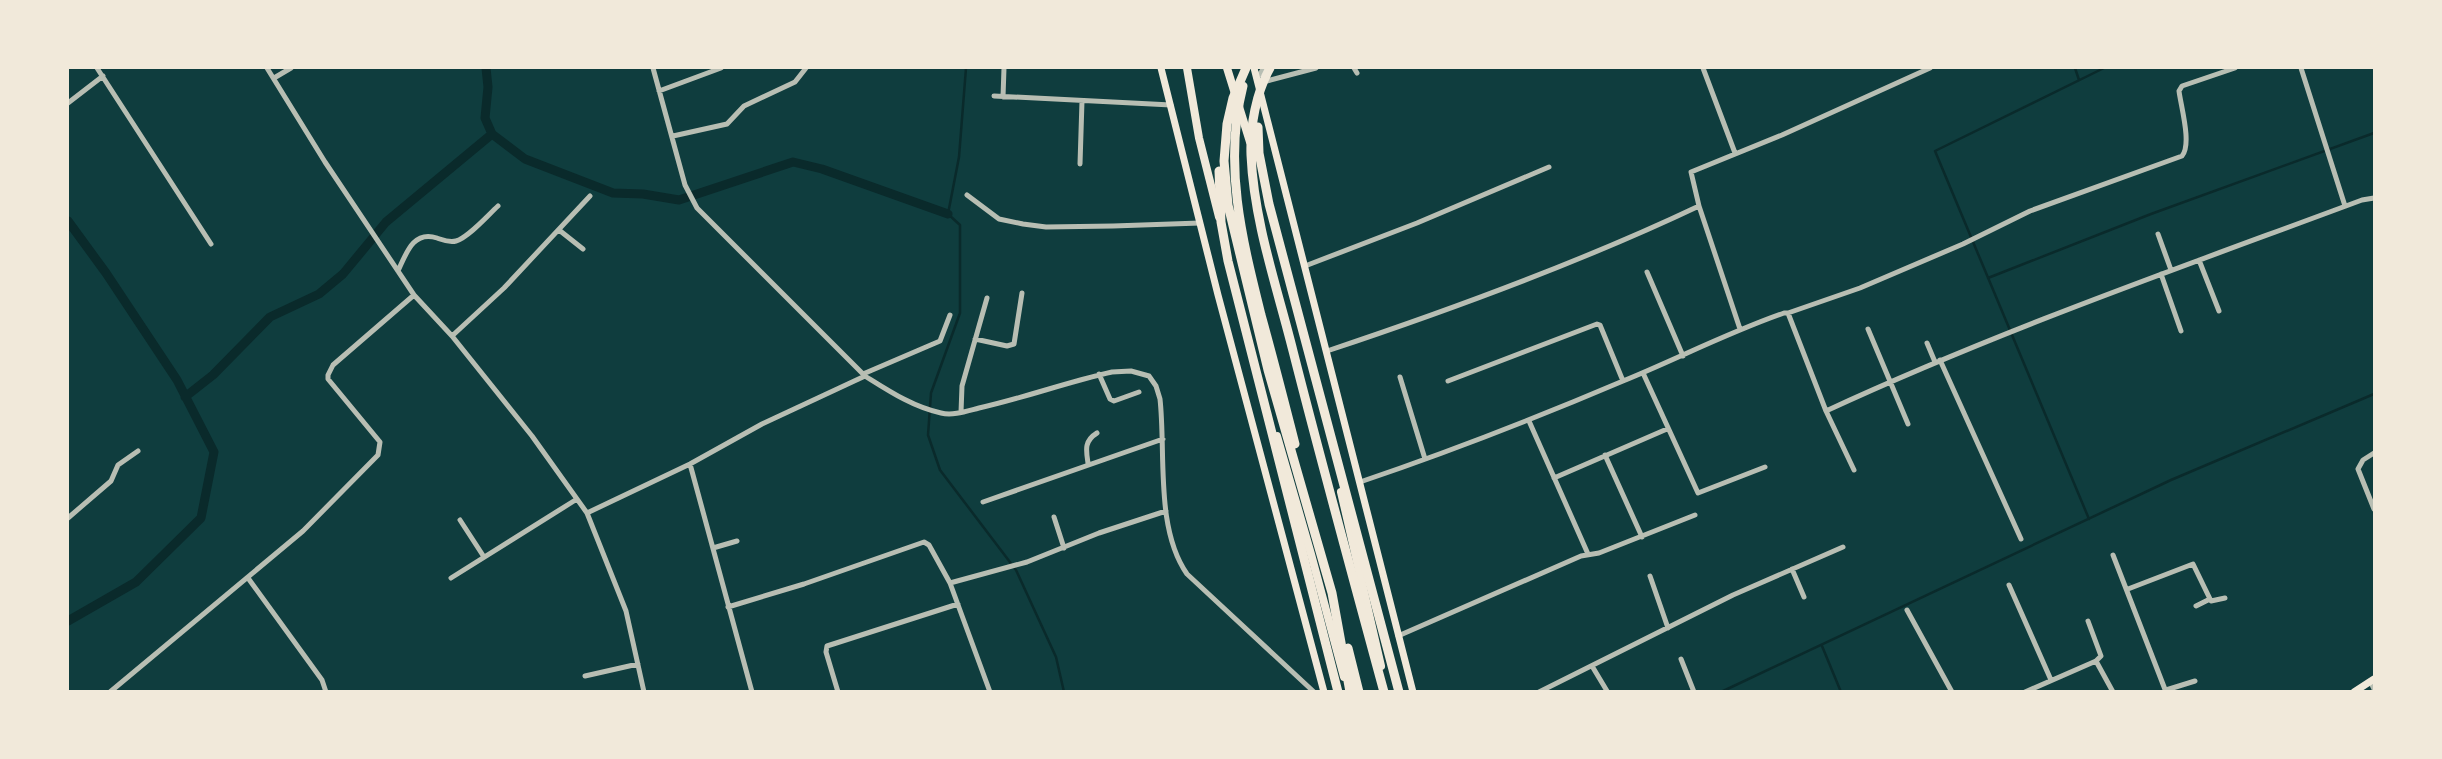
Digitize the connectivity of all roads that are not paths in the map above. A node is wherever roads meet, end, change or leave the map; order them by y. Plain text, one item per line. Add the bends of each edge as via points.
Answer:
1 (97, 68) edge
2 (267, 68) edge
3 (291, 68) edge
4 (653, 68) edge
5 (721, 68) edge
6 (806, 68) edge
7 (1004, 68) edge
8 (1161, 68) edge
9 (1187, 68) edge
10 (1227, 68) edge
11 (1254, 68) edge
12 (1265, 68) edge
13 (1270, 68) edge
14 (1316, 68) edge
15 (1703, 68) edge
16 (1928, 68) edge
17 (2235, 68) edge
18 (2301, 68) edge
19 (1247, 70) edge
20 (103, 76) junction
21 (274, 78) junction
22 (1257, 80) junction
23 (659, 92) junction
24 (994, 96) dead end
25 (1003, 97) junction
26 (1082, 101) junction
27 (68, 103) edge
28 (1171, 105) junction
29 (673, 136) junction
30 (1735, 153) junction
31 (1080, 164) dead end
32 (1549, 167) dead end
33 (590, 196) dead end
34 (967, 196) dead end
35 (2374, 198) edge
36 (498, 206) dead end
37 (1699, 206) junction
38 (2345, 206) junction
39 (1200, 223) junction
40 (559, 230) junction
41 (2158, 234) dead end
42 (211, 244) dead end
43 (583, 249) dead end
44 (2199, 260) junction
45 (1305, 266) junction
46 (2171, 270) junction
47 (398, 271) junction
48 (1648, 272) dead end
49 (2161, 274) junction
50 (1022, 293) dead end
51 (414, 295) junction
52 (987, 298) dead end
53 (2219, 311) dead end
54 (1788, 313) junction
55 (950, 315) dead end
56 (1740, 329) junction
57 (1868, 329) dead end
58 (2181, 331) dead end
59 (452, 336) junction
60 (975, 339) junction
61 (1927, 344) dead end
62 (1327, 351) junction
63 (1683, 356) junction
64 (1938, 361) junction
65 (1643, 373) junction
66 (1099, 374) junction
67 (864, 375) junction
68 (1400, 377) dead end
69 (1448, 381) dead end
70 (1623, 381) junction
71 (1890, 381) junction
72 (1139, 392) dead end
73 (1826, 411) junction
74 (961, 412) junction
75 (1528, 421) junction
76 (1908, 424) dead end
77 (1667, 429) junction
78 (1097, 433) dead end
79 (1163, 439) junction
80 (138, 452) dead end
81 (2374, 453) edge
82 (1605, 455) junction
83 (1426, 459) junction
84 (690, 464) junction
85 (1088, 464) junction
86 (1765, 467) dead end
87 (1854, 470) dead end
88 (1554, 478) junction
89 (1360, 482) junction
90 (577, 499) junction
91 (983, 502) dead end
92 (2374, 509) edge
93 (1166, 511) junction
94 (587, 514) junction
95 (1695, 515) dead end
96 (1054, 517) dead end
97 (68, 518) edge
98 (460, 520) dead end
99 (1642, 537) junction
100 (2021, 538) dead end
101 (737, 541) dead end
102 (1843, 547) dead end
103 (712, 548) junction
104 (1064, 548) junction
105 (1588, 554) junction
106 (2113, 555) dead end
107 (484, 557) junction
108 (1792, 569) junction
109 (1650, 576) dead end
110 (248, 578) junction
111 (451, 578) dead end
112 (950, 582) junction
113 (2008, 585) dead end
114 (2128, 589) junction
115 (1804, 597) dead end
116 (2225, 598) dead end
117 (2210, 599) junction
118 (958, 604) junction
119 (728, 606) junction
120 (2196, 606) dead end
121 (1907, 610) dead end
122 (2088, 621) dead end
123 (1668, 628) junction
124 (1398, 636) junction
125 (1681, 659) dead end
126 (2096, 661) junction
127 (638, 664) junction
128 (1592, 666) junction
129 (584, 676) dead end
130 (2052, 680) junction
131 (2372, 680) edge
132 (2195, 681) dead end
133 (2374, 689) edge
134 (1607, 691) edge
135 (2166, 691) edge
136 (110, 692) edge
137 (326, 692) edge
138 (644, 692) edge
139 (752, 692) edge
140 (838, 692) edge
141 (990, 692) edge
142 (1314, 692) edge
143 (1324, 692) edge
144 (1338, 692) edge
145 (1349, 692) edge
146 (1359, 692) edge
147 (1378, 692) edge
148 (1385, 692) edge
149 (1399, 692) edge
150 (1413, 692) edge
151 (1539, 692) edge
152 (1694, 692) edge
153 (1952, 692) edge
154 (2025, 692) edge
155 (2112, 692) edge
156 (2354, 692) edge

1 - 20 street
2 - 21 street
3 - 21 street
4 - 23 street
5 - 23 street
6 - 29 street via 795,82 744,106 727,124
7 - 25 street
8 - 28 main road
9 - 145 main road via 1207,172 1257,369
10 - 148 main road via 1269,208 1344,502
11 - 22 main road
12 - 22 street
12 - 147 highway via 1250,138 1255,209
12 - 149 highway via 1258,127 1264,183
13 - 148 highway via 1255,110 1251,153 1262,229
14 - 22 street
15 - 30 street
16 - 30 street
17 - 54 street via 2182,86 2179,91 2187,141 2182,156 2030,211 1860,288
18 - 38 street
19 - 144 highway via 1221,157 1221,222
19 - 145 highway via 1233,98 1227,124 1225,185 1238,252 1268,370 1332,593
19 - 146 highway via 1233,156 1241,230
20 - 27 street
20 - 42 street
21 - 47 street
22 - 45 main road
23 - 29 street
24 - 25 street
25 - 26 street
26 - 28 street
26 - 31 street
28 - 39 main road
29 - 67 street via 685,185 697,208
30 - 37 street via 1692,172
32 - 45 street
33 - 40 street
34 - 39 street via 999,219 1023,224
35 - 38 street
36 - 47 street via 464,237 455,241 431,236 416,240
37 - 56 street
37 - 62 street via 1513,285
38 - 44 street
39 - 143 main road
40 - 43 street
40 - 59 street
41 - 46 street
44 - 46 street
44 - 53 street
45 - 62 main road
46 - 49 street
47 - 51 street
48 - 63 street
49 - 58 street
49 - 64 street
50 - 60 street via 1014,344 1007,346
51 - 59 street
51 - 110 street via 333,366 328,375 380,442 378,455 303,531
52 - 60 street
54 - 56 street
54 - 73 street
55 - 67 street via 940,341
56 - 63 street
57 - 71 street
59 - 90 street via 532,436
60 - 74 street via 962,386
61 - 64 street
62 - 89 main road
63 - 65 street
64 - 71 street
64 - 100 street
65 - 70 street
65 - 77 street
66 - 72 street via 1110,399 1114,401
66 - 74 street
66 - 79 street via 1131,371 1149,376 1160,399
67 - 74 street via 918,405 942,413
67 - 84 street via 762,424
68 - 83 street
69 - 70 street via 1597,324
70 - 75 street
71 - 73 street
71 - 76 street
73 - 87 street
75 - 83 street
75 - 88 street
77 - 82 street
77 - 86 street via 1698,493
78 - 85 street via 1087,442
79 - 85 street
79 - 93 street
80 - 97 street via 118,465 111,482
81 - 92 street via 2363,460 2358,469
82 - 88 street
82 - 99 street
83 - 89 street
84 - 94 street
84 - 103 street
85 - 91 street
88 - 105 street
89 - 124 main road
90 - 94 street
90 - 107 street
93 - 104 street
93 - 142 street via 1173,550 1187,574
94 - 127 street via 626,612
95 - 99 street
96 - 104 street
98 - 107 street
99 - 105 street via 1600,553
101 - 103 street
102 - 108 street
103 - 119 street
104 - 112 street via 1010,568
105 - 124 street
106 - 114 street
107 - 111 street
108 - 115 street
108 - 123 street
109 - 123 street
110 - 136 street
110 - 137 street via 322,680
112 - 118 street
112 - 119 street via 929,545 924,542 804,584
113 - 130 street
114 - 117 street via 2194,564
114 - 135 street
116 - 117 street via 2212,602
117 - 120 street
118 - 140 street via 827,646
118 - 141 street
119 - 139 street
121 - 153 street
122 - 126 street via 2101,656
123 - 128 street
124 - 150 main road
125 - 152 street
126 - 130 street
126 - 155 street
127 - 129 street
127 - 138 street
128 - 134 street
128 - 151 street
130 - 154 street
131 - 133 street
131 - 156 main road
132 - 135 street

